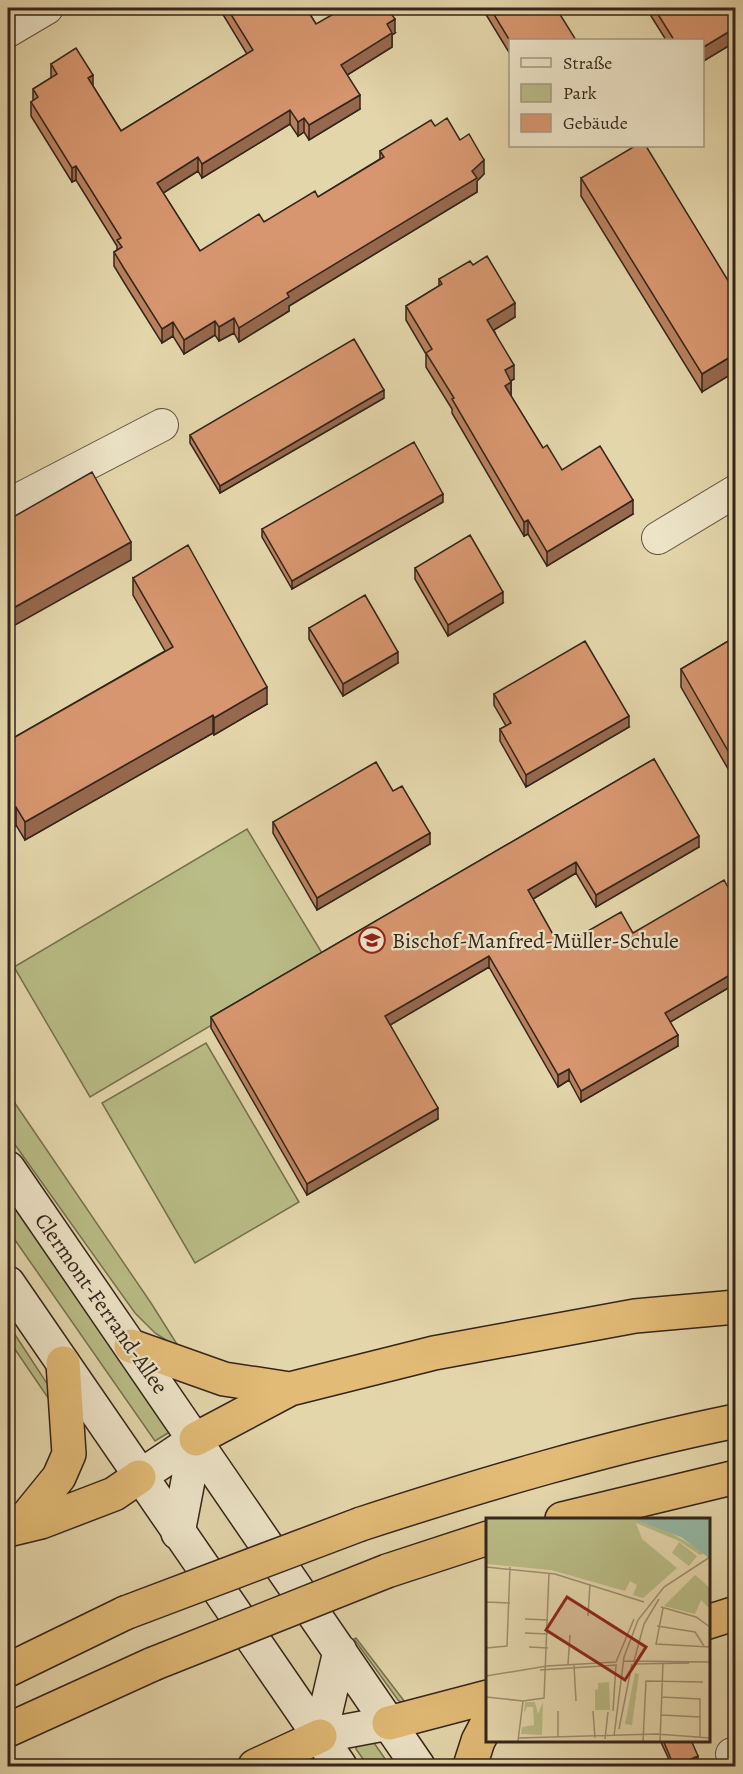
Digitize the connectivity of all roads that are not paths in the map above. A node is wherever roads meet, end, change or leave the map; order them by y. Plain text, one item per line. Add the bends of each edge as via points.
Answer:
1 (47, 8) edge
2 (8, 31) edge
3 (162, 425) dead end
4 (735, 491) edge
5 (8, 505) edge
6 (658, 538) dead end
7 (8, 1168) edge
8 (8, 1282) edge
9 (735, 1307) edge
10 (131, 1346) junction
11 (63, 1363) junction
12 (290, 1389) junction
13 (735, 1421) edge
14 (196, 1439) junction
15 (140, 1477) junction
16 (735, 1477) edge
17 (566, 1518) edge
18 (14, 1528) edge
19 (178, 1533) junction
20 (486, 1539) edge
21 (735, 1613) edge
22 (710, 1621) edge
23 (340, 1651) junction
24 (8, 1671) edge
25 (486, 1698) edge
26 (389, 1723) junction
27 (486, 1726) edge
28 (8, 1730) edge
29 (320, 1736) junction
30 (255, 1767) edge
31 (340, 1767) edge
32 (418, 1767) edge
33 (470, 1767) edge

1 - 2 street
3 - 5 street
4 - 6 street
7 - 10 street, Clermont-Ferrand-Allee
8 - 11 street
9 - 12 highway via 635,1316 553,1330 434,1353
10 - 12 highway via 224,1379
10 - 14 street, Clermont-Ferrand-Allee
11 - 15 street
11 - 18 highway via 69,1454 59,1477
12 - 14 highway
13 - 24 highway, bridge via 496,1481 361,1524 125,1613
14 - 15 street
14 - 19 street
14 - 23 street, Clermont-Ferrand-Allee
15 - 18 highway via 114,1494 41,1522
15 - 19 street
16 - 17 highway
19 - 29 street
20 - 28 highway, bridge via 387,1571 153,1664
21 - 22 highway
23 - 26 street, Clermont-Ferrand-Allee
23 - 29 street
25 - 26 highway
26 - 29 street
26 - 32 street, Clermont-Ferrand-Allee
27 - 33 highway
29 - 30 highway
29 - 31 street

